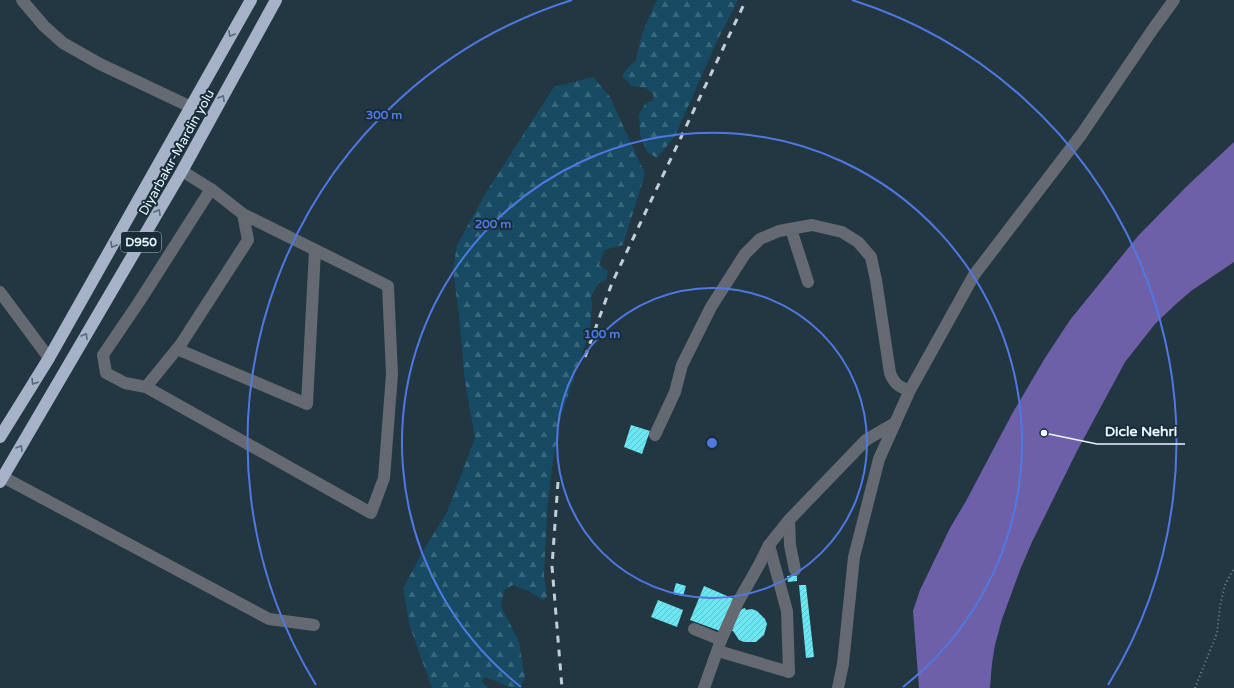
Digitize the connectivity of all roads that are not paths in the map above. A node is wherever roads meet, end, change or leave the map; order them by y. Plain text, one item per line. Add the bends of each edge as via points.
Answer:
1 (22, 0) edge
2 (250, 0) edge
3 (276, 0) edge
4 (1174, 0) edge
5 (190, 107) junction
6 (182, 171) junction
7 (211, 188) junction
8 (243, 214) junction
9 (791, 229) junction
10 (315, 250) junction
11 (808, 282) dead end
12 (0, 292) edge
13 (176, 349) junction
14 (49, 358) junction
15 (146, 386) junction
16 (910, 390) junction
17 (895, 423) junction
18 (655, 436) dead end
19 (0, 437) edge
20 (2, 479) edge
21 (789, 520) junction
22 (769, 545) junction
23 (795, 570) dead end
24 (314, 625) dead end
25 (694, 629) dead end
26 (719, 645) junction
27 (704, 688) edge
28 (838, 688) edge

1 - 5 street via 44,26 63,43 100,64
2 -> 5 highway, Diyarbakır-Mardin yolu / D950
6 -> 3 highway, Diyarbakır-Mardin yolu / D950
4 - 16 street via 1080,135 974,275
5 -> 14 highway, Diyarbakır-Mardin yolu / D950
6 - 7 street
20 -> 6 highway, Diyarbakır-Mardin yolu / D950
7 - 8 street
7 - 15 street via 103,355 106,373 125,383
8 - 10 street
8 - 13 street via 248,240
9 - 11 street
9 - 16 street via 812,225 842,232 858,242 871,257 890,373 893,382
9 - 18 street via 760,239 745,254 711,307 686,356
10 - 13 street via 307,404
10 - 15 street via 388,286 392,374 384,478 371,513
12 - 14 street
13 - 15 street
14 -> 19 highway, Diyarbakır-Mardin yolu / D950
16 - 17 street
17 - 21 street via 866,440
17 - 28 street via 879,459 854,557 843,664
20 - 24 street via 269,618
21 - 22 street
21 - 23 street
22 - 26 street via 738,602
22 - 26 street via 787,612 789,672
25 - 26 street
26 - 27 street

